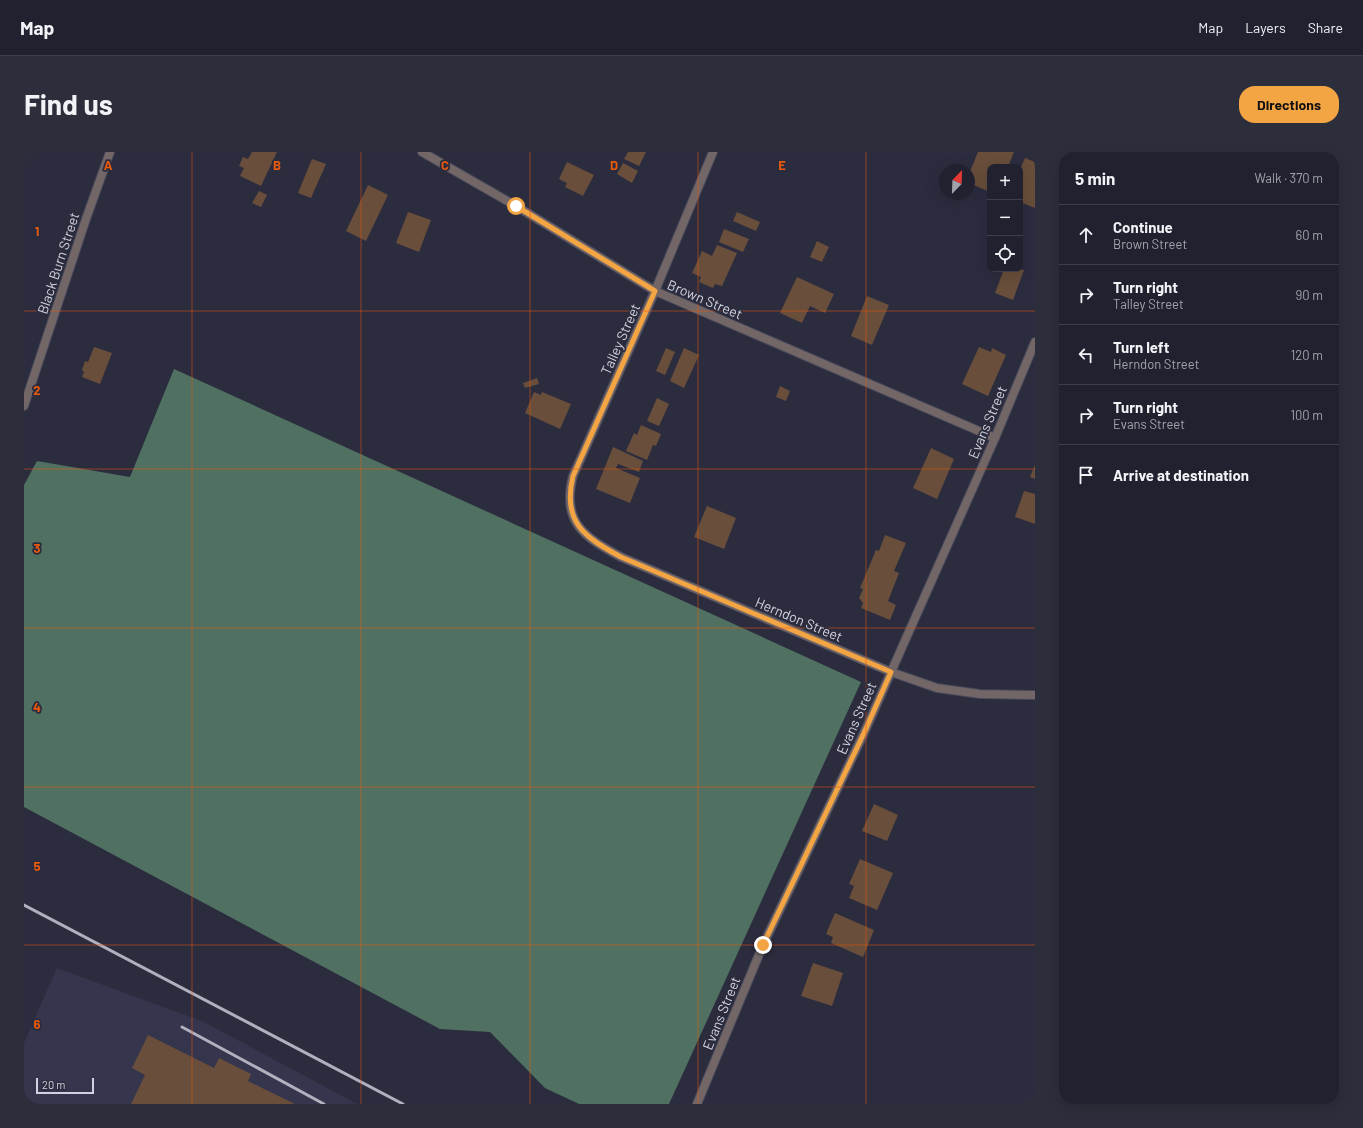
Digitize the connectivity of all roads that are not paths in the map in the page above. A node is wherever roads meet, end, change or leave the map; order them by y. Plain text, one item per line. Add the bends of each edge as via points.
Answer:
1 (110, 152) edge
2 (422, 152) edge
3 (713, 152) edge
4 (655, 291) junction
5 (1035, 342) edge
6 (24, 406) edge
7 (994, 438) junction
8 (572, 516) joint
9 (891, 672) junction
10 (1035, 695) edge
11 (697, 1104) edge

1 - 6 street, Black Burn Street
2 - 4 street, Brown Street
3 - 4 street, Talley Street
4 - 7 street, Brown Street
4 - 8 street, Talley Street via 573,476 570,491
5 - 7 street, Evans Street
7 - 9 street, Evans Street
8 - 9 street, Herndon Street via 598,545 621,557
9 - 10 street, Herndon Street via 936,688 980,694
9 - 11 street, Evans Street via 763,945

